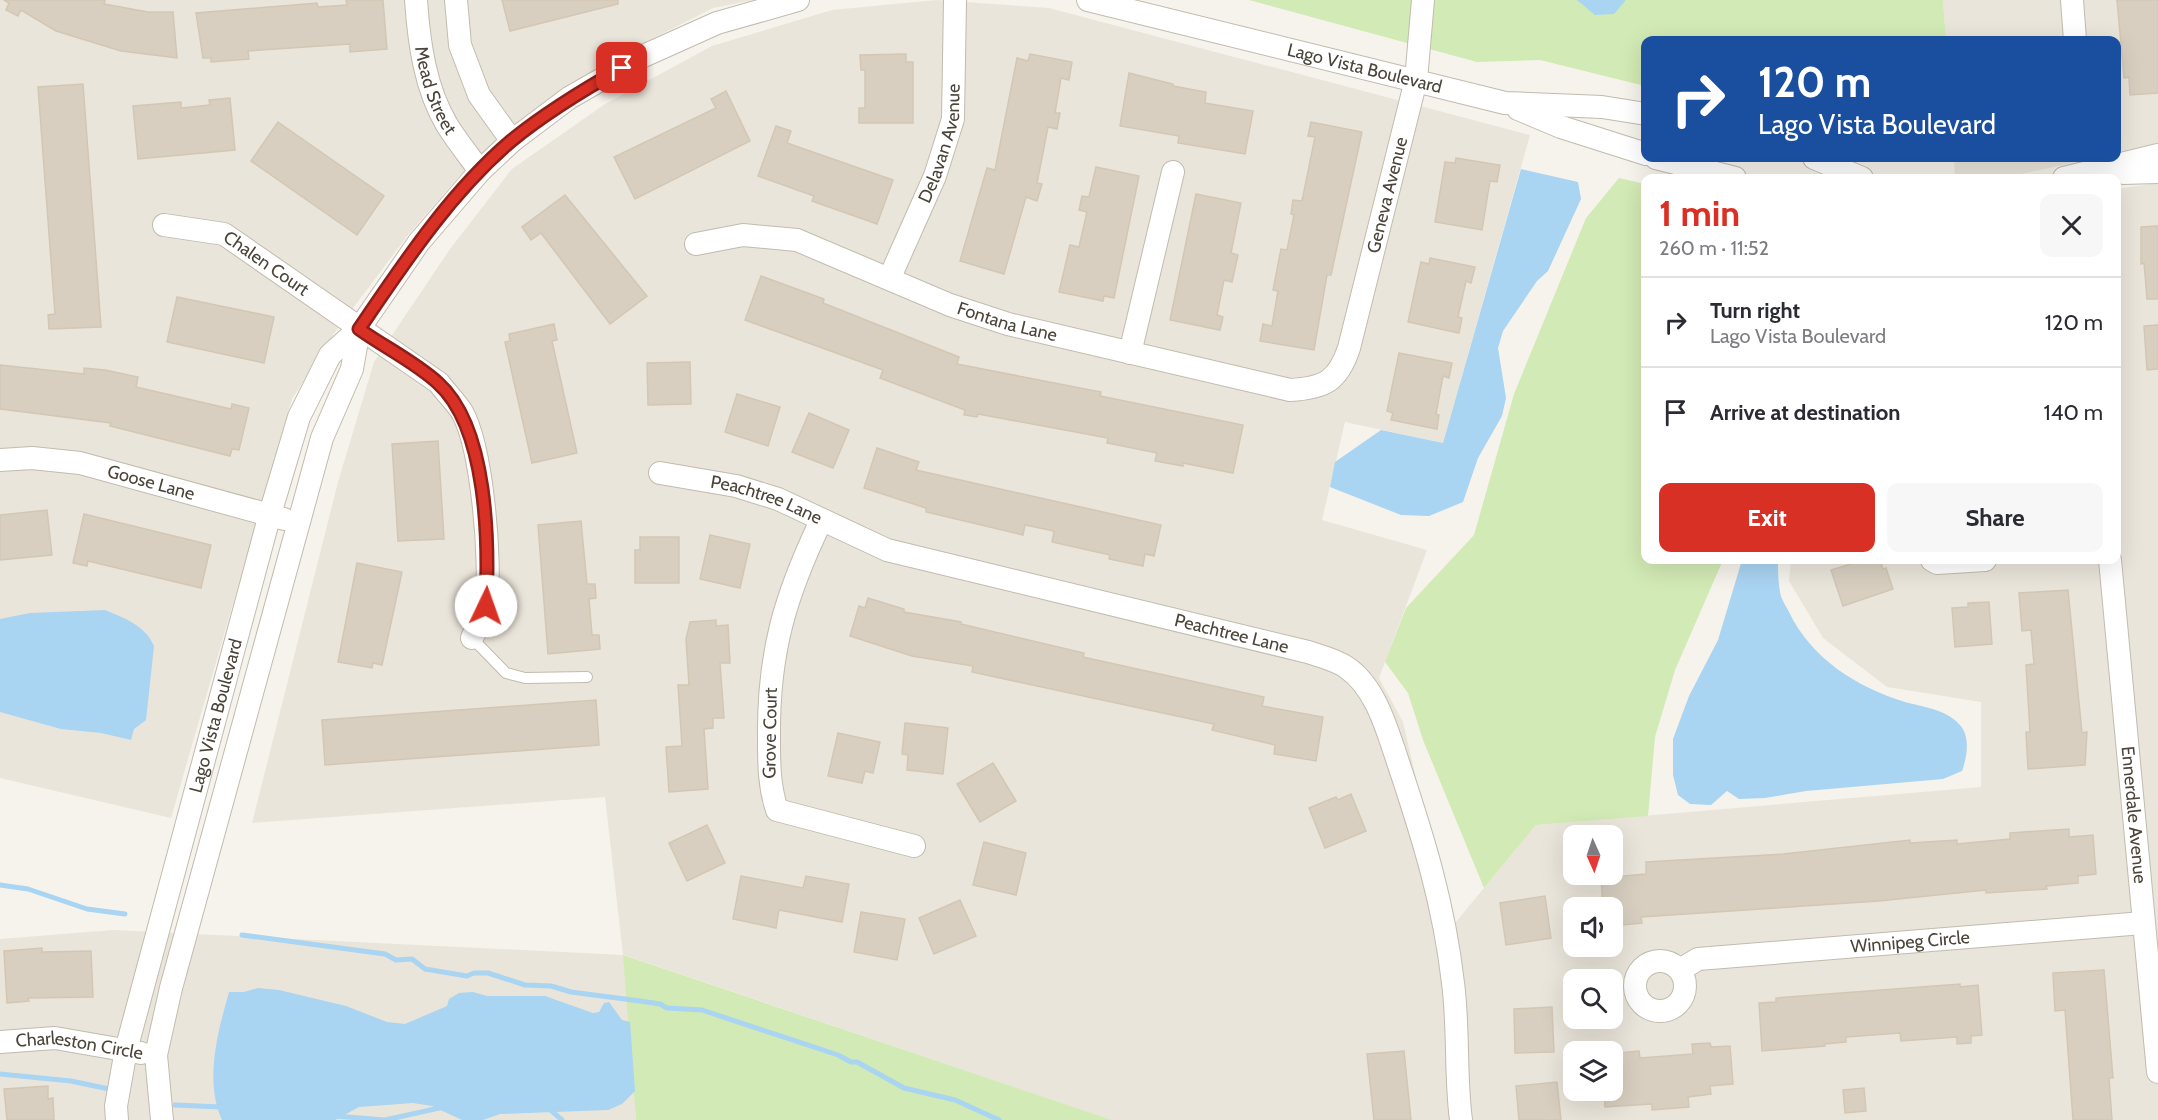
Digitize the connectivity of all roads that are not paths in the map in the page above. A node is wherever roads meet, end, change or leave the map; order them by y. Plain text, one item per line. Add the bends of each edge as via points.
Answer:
1 (416, 0) edge
2 (456, 0) edge
3 (798, 0) edge
4 (955, 0) edge
5 (1088, 0) edge
6 (1423, 0) edge
7 (2072, 0) edge
8 (2075, 36) edge
9 (1416, 80) junction
10 (1505, 104) junction
11 (1641, 113) edge
12 (512, 141) junction
13 (1641, 152) edge
14 (2158, 155) edge
15 (1672, 162) edge
16 (1824, 162) edge
17 (2088, 170) edge
18 (480, 171) junction
19 (1173, 172) dead end
20 (2158, 172) edge
21 (1719, 174) edge
22 (1852, 174) edge
23 (164, 225) dead end
24 (696, 244) dead end
25 (890, 277) junction
26 (359, 329) junction
27 (1130, 353) junction
28 (1328, 382) joint
29 (0, 460) edge
30 (660, 473) dead end
31 (270, 514) junction
32 (821, 520) junction
33 (300, 525) junction
34 (2110, 564) edge
35 (472, 638) joint
36 (587, 676) dead end
37 (914, 846) dead end
38 (2143, 923) junction
39 (1680, 970) dead end
40 (0, 1042) edge
41 (126, 1050) junction
42 (156, 1055) junction
43 (2158, 1072) edge
44 (117, 1120) edge
45 (162, 1120) edge
46 (1461, 1120) edge

1 - 18 street, Mead Street via 429,87 447,125
2 - 12 street, Mead Street via 460,45 479,95
3 - 12 street, Lago Vista Boulevard via 717,23 639,58 569,98
4 - 25 street, Delavan Avenue via 953,119 935,176
5 - 9 street, Lago Vista Boulevard
6 - 9 street, Geneva Avenue
7 - 8 street
9 - 10 street, Lago Vista Boulevard
9 - 28 street, Geneva Avenue via 1349,348 1342,369
10 - 11 street, Lago Vista Boulevard via 1602,107
10 - 13 street
12 - 18 street, Lago Vista Boulevard
14 - 17 street
15 - 21 street
16 - 22 street
17 - 20 street
18 - 26 street, Lago Vista Boulevard via 419,242
19 - 27 street
23 - 26 street, Chalen Court via 225,234
24 - 25 street, Fontana Lane via 742,235 797,240
25 - 27 street, Fontana Lane via 1008,324
26 - 31 street, Lago Vista Boulevard via 330,355 299,417
26 - 33 street, Lago Vista Boulevard via 352,369 322,438
26 - 35 street, Chalen Court via 439,383 462,412 475,450 488,573 486,606
27 - 28 street, Fontana Lane via 1290,390 1312,389
29 - 31 street, Goose Lane via 32,458 80,463
30 - 32 street, Peachtree Lane via 736,486 778,499
31 - 33 street, Goose Lane
31 - 41 street, Lago Vista Boulevard
32 - 37 street, Grove Court via 795,576 776,641 768,705 769,786 777,810
32 - 46 street, Peachtree Lane via 887,550 1308,652 1347,667 1381,713 1428,850 1444,914 1454,986
33 - 42 street, Lago Vista Boulevard via 171,988
34 - 38 street, Ennerdale Avenue
35 - 36 lane via 506,673 525,678
38 - 39 street, Winnipeg Circle via 1698,959
38 - 43 street, Ennerdale Avenue
40 - 41 street, Charleston Circle via 55,1038
41 - 42 street, Charleston Circle
41 - 44 street, Lago Vista Boulevard
42 - 45 street, Lago Vista Boulevard

